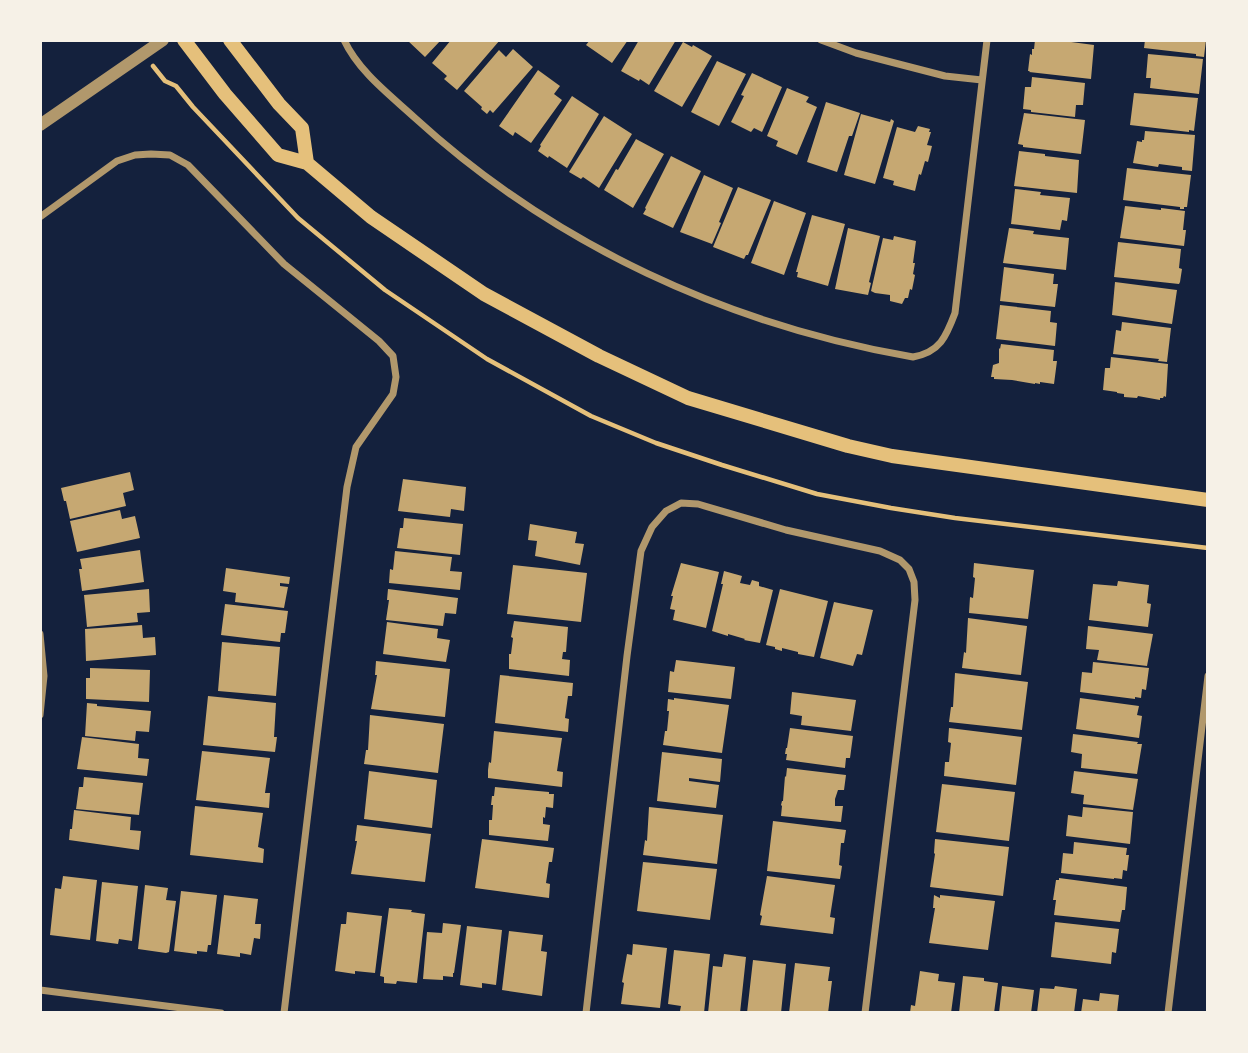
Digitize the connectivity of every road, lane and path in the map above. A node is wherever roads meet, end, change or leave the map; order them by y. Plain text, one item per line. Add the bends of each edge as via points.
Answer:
1 (163, 40) edge
2 (184, 40) edge
3 (230, 40) edge
4 (344, 40) edge
5 (821, 40) edge
6 (987, 40) edge
7 (982, 80) junction
8 (40, 125) edge
9 (307, 163) junction
10 (40, 216) edge
11 (1208, 500) edge
12 (1183, 545) dead end
13 (1208, 548) edge
14 (40, 634) edge
15 (1208, 676) edge
16 (40, 715) edge
17 (40, 990) edge
18 (220, 1013) edge
19 (284, 1013) edge
20 (586, 1013) edge
21 (865, 1013) edge
22 (1168, 1013) edge

1 - 8 street
2 - 9 main road via 278,155
3 - 9 main road via 302,128
4 - 7 street via 359,64 431,133 511,194 597,248 641,272 731,309 839,342 913,357 943,341 955,313
5 - 7 street via 945,76
6 - 7 street
9 - 11 main road via 371,217 484,294 688,398 892,456
10 - 19 street via 117,162 135,155 170,155 188,165 284,264 393,356 393,394 356,447 347,487
12 - 13 path
14 - 16 street via 44,676
15 - 22 street
17 - 18 street
20 - 21 street via 641,551 652,527 681,503 880,551 900,560 912,576 915,600

